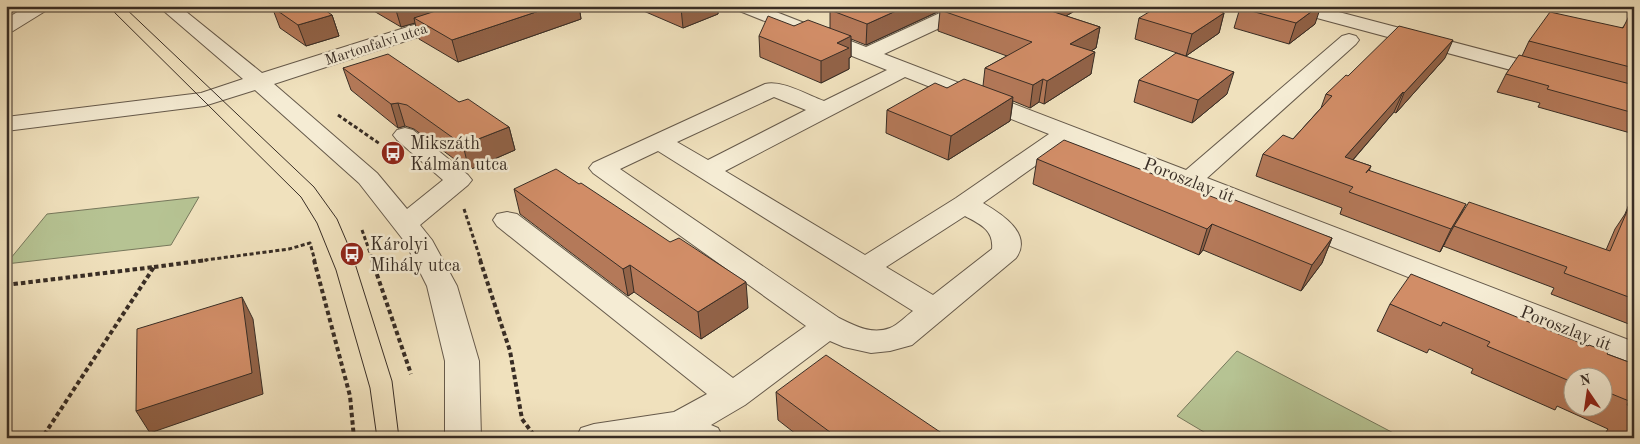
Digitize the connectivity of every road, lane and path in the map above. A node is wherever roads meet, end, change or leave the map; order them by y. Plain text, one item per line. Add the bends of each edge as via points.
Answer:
1 (40, 6) edge
2 (167, 6) edge
3 (494, 6) edge
4 (744, 6) edge
5 (971, 6) edge
6 (1294, 6) edge
7 (6, 27) edge
8 (1349, 40) dead end
9 (867, 54) junction
10 (904, 69) junction
11 (1567, 79) edge
12 (258, 81) junction
13 (825, 110) junction
14 (6, 124) edge
15 (1067, 132) junction
16 (405, 135) dead end
17 (660, 142) junction
18 (708, 170) junction
19 (1189, 180) junction
20 (964, 204) junction
21 (507, 220) dead end
22 (406, 223) junction
23 (362, 230) dead end
24 (154, 268) junction
25 (866, 268) junction
26 (6, 285) edge
27 (934, 310) junction
28 (828, 326) junction
29 (1634, 355) edge
30 (411, 374) dead end
31 (733, 396) junction
32 (693, 431) edge
33 (42, 438) edge
34 (354, 438) edge
35 (463, 438) edge
36 (594, 438) edge

1 - 7 street
2 - 12 street
3 - 12 street, Martonfalvi utca
4 - 9 street, Poroszlay út
5 - 9 street
6 - 11 street
8 - 19 street
9 - 10 street, Poroszlay út
10 - 13 street
10 - 15 street, Poroszlay út
12 - 14 street, Martonfalvi utca via 218,96 185,103
12 - 22 street via 368,178
13 - 17 street via 773,89
13 - 18 street
15 - 19 street, Poroszlay út
15 - 20 street
16 - 22 street via 459,180
17 - 18 street
17 - 28 street via 602,168
18 - 25 street
19 - 29 street, Poroszlay út
20 - 25 street
20 - 27 street via 996,223 1004,232 1008,242 1006,252
21 - 31 street
22 - 35 street via 442,286 462,360
23 - 30 path
24 - 26 path
24 - 33 path
24 - 34 path via 289,249 310,243 350,396
25 - 27 street
27 - 28 street via 901,337 882,342 850,338
28 - 31 street
31 - 32 street
32 - 36 street

